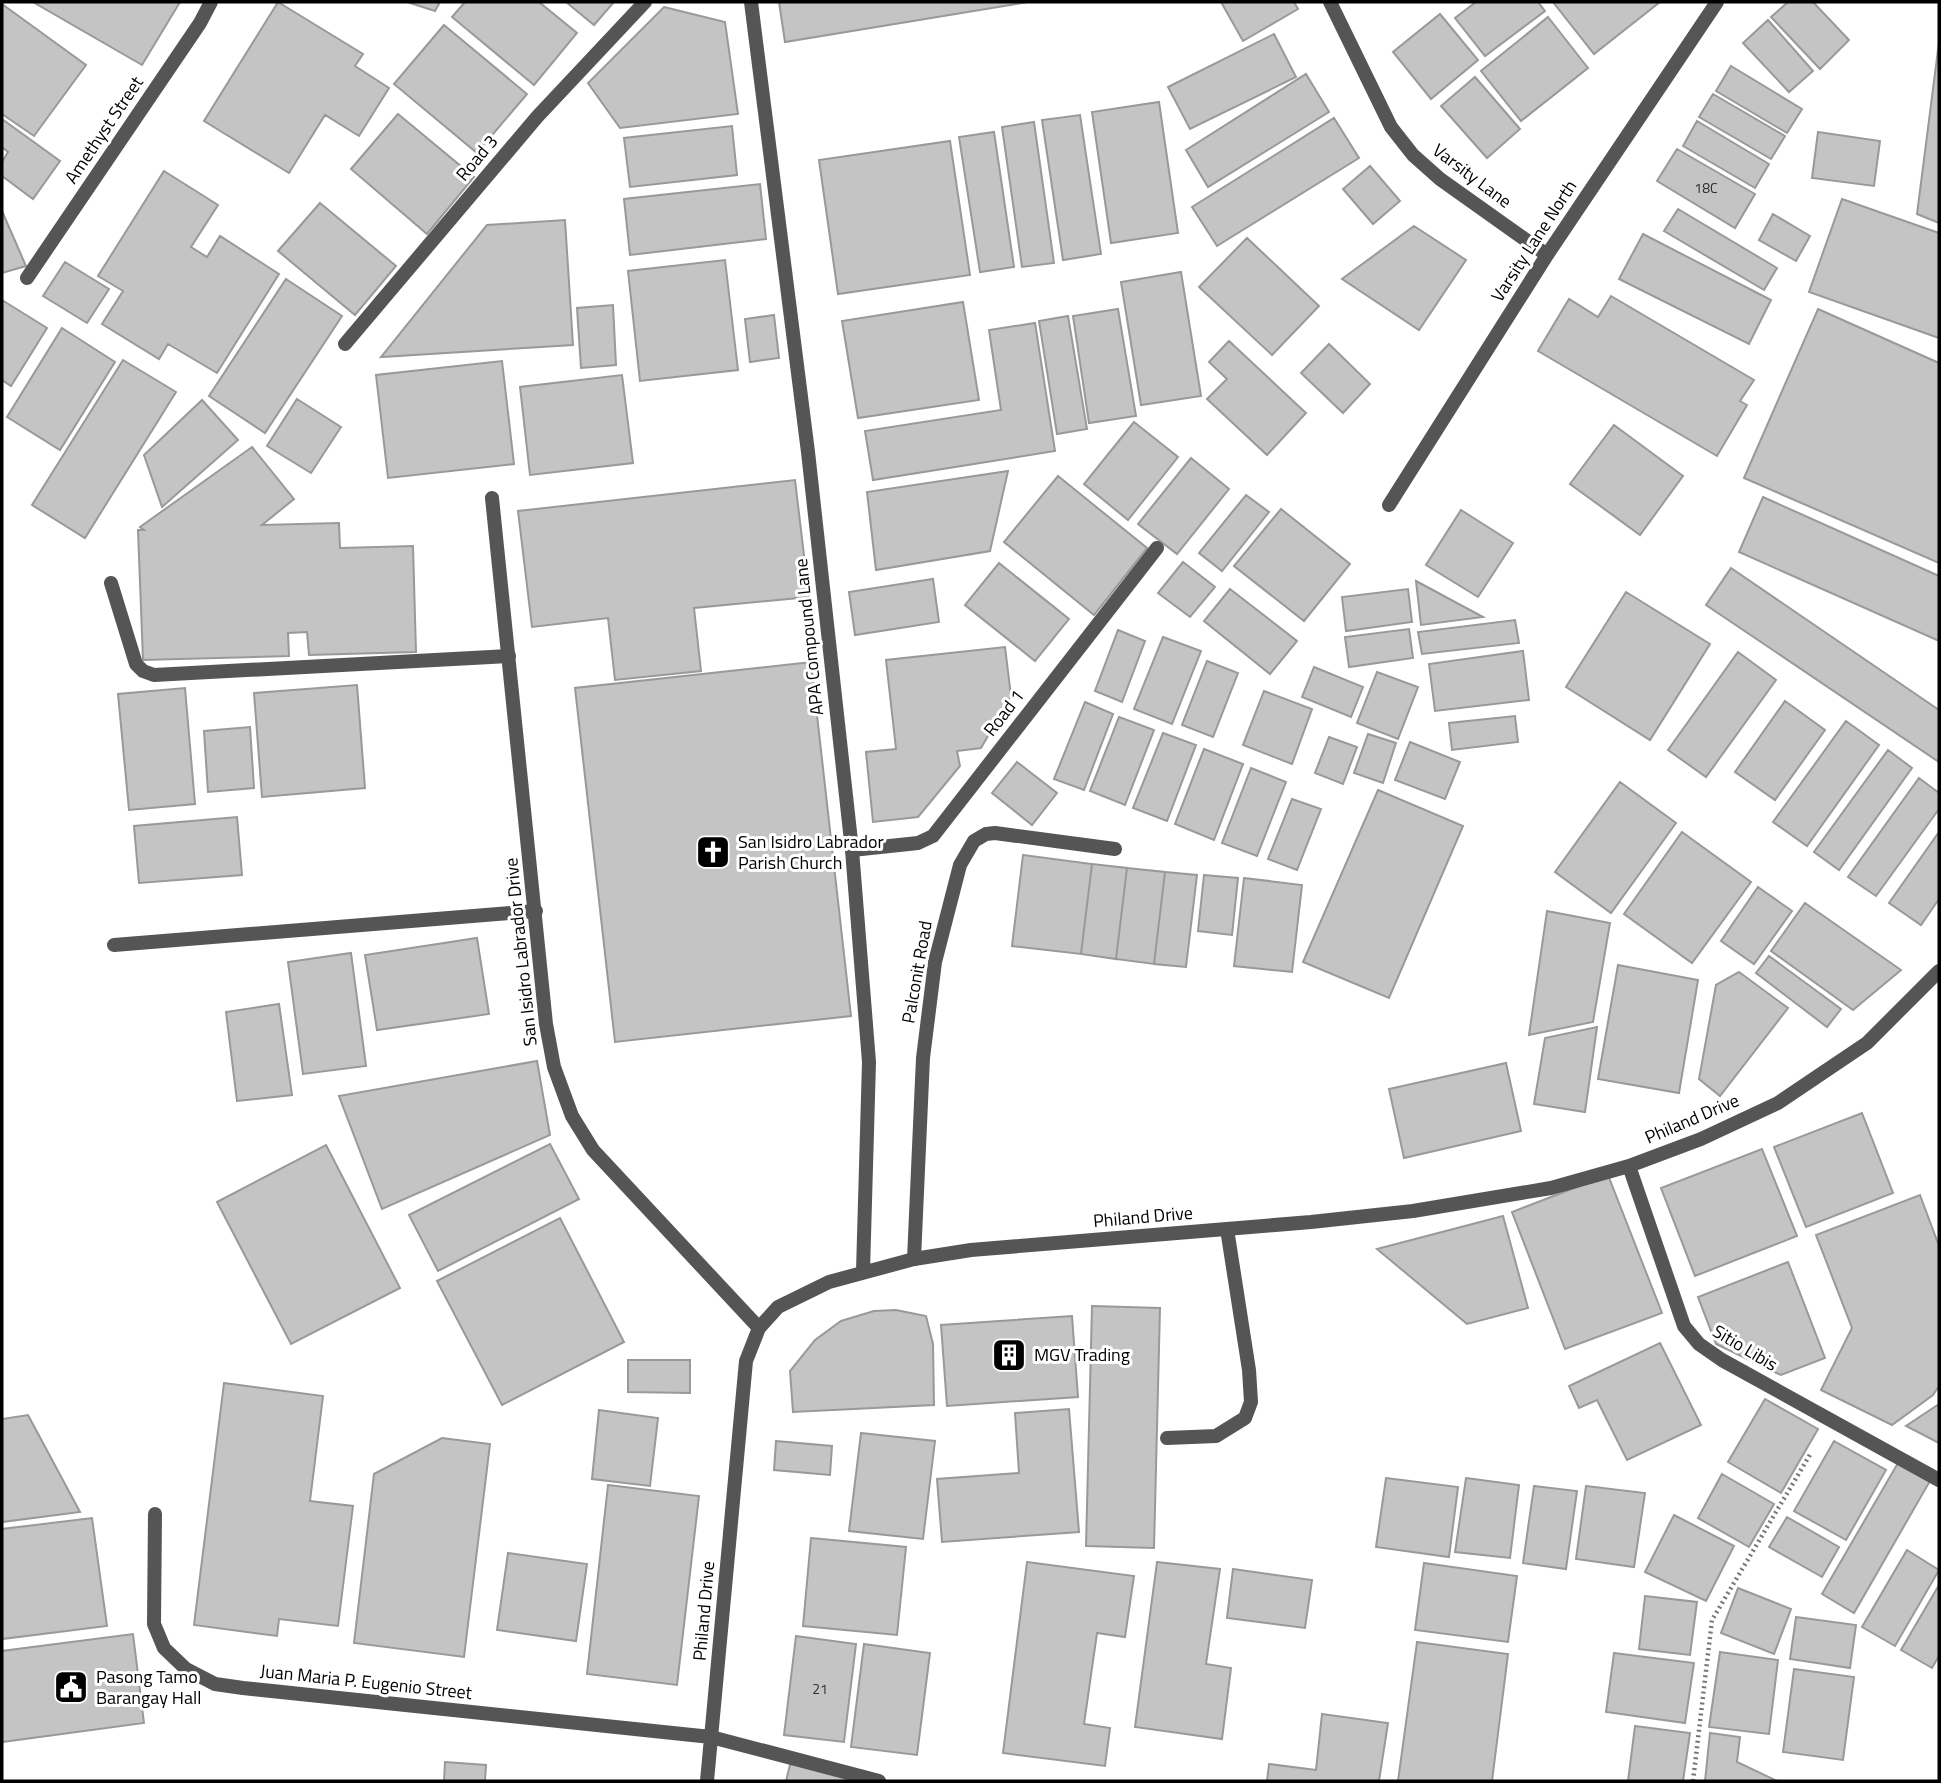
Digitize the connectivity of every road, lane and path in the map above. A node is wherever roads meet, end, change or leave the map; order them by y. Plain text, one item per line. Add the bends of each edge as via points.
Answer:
1 (211, 2) edge
2 (645, 2) edge
3 (751, 2) edge
4 (1330, 2) edge
5 (1717, 2) edge
6 (1547, 255) junction
7 (27, 278) dead end
8 (345, 344) dead end
9 (492, 498) dead end
10 (1389, 505) dead end
11 (1157, 548) dead end
12 (111, 583) dead end
13 (509, 656) junction
14 (1115, 849) dead end
15 (852, 850) junction
16 (536, 911) junction
17 (114, 945) dead end
18 (1939, 971) edge
19 (1629, 1166) junction
20 (1227, 1229) junction
21 (914, 1259) junction
22 (863, 1271) junction
23 (759, 1328) junction
24 (1831, 1419) junction
25 (1167, 1438) dead end
26 (1939, 1480) edge
27 (155, 1514) dead end
28 (711, 1737) junction
29 (707, 1781) edge
30 (879, 1781) edge
31 (1693, 1781) edge

1 - 7 street, Amethyst Street
2 - 8 street, Road 3 via 537,117
3 - 15 street, APA Compound Lane via 805,424
4 - 6 street, Varsity Lane via 1391,127 1413,155
5 - 6 street, Varsity Lane North
6 - 10 street, Varsity Lane North
9 - 13 street, San Isidro Labrador Drive
11 - 15 street, Road 1 via 933,836 918,843
12 - 13 street via 136,664 153,675
13 - 16 street, San Isidro Labrador Drive
14 - 21 street, Palconit Road via 995,833 974,841 960,865 935,962 923,1058
15 - 22 street, APA Compound Lane via 869,1062
16 - 17 street
16 - 23 street, San Isidro Labrador Drive via 546,1024 554,1067 572,1116 593,1150
18 - 19 street, Philand Drive via 1867,1043 1778,1103
19 - 20 street, Philand Drive via 1550,1188 1413,1211
19 - 24 street, Sitio Libis via 1684,1326 1699,1344 1723,1360
20 - 21 street, Philand Drive via 971,1250
20 - 25 street via 1251,1402 1245,1418 1216,1436
21 - 22 street, Philand Drive
22 - 23 street, Philand Drive via 778,1307
23 - 28 street, Philand Drive via 746,1361
24 - 26 street, Sitio Libis
24 - 31 path via 1712,1620
27 - 28 street, Juan Maria P. Eugenio Street via 154,1624 164,1648 186,1669 215,1684
28 - 29 street, Philand Drive
28 - 30 street, Juan Maria P. Eugenio Street

